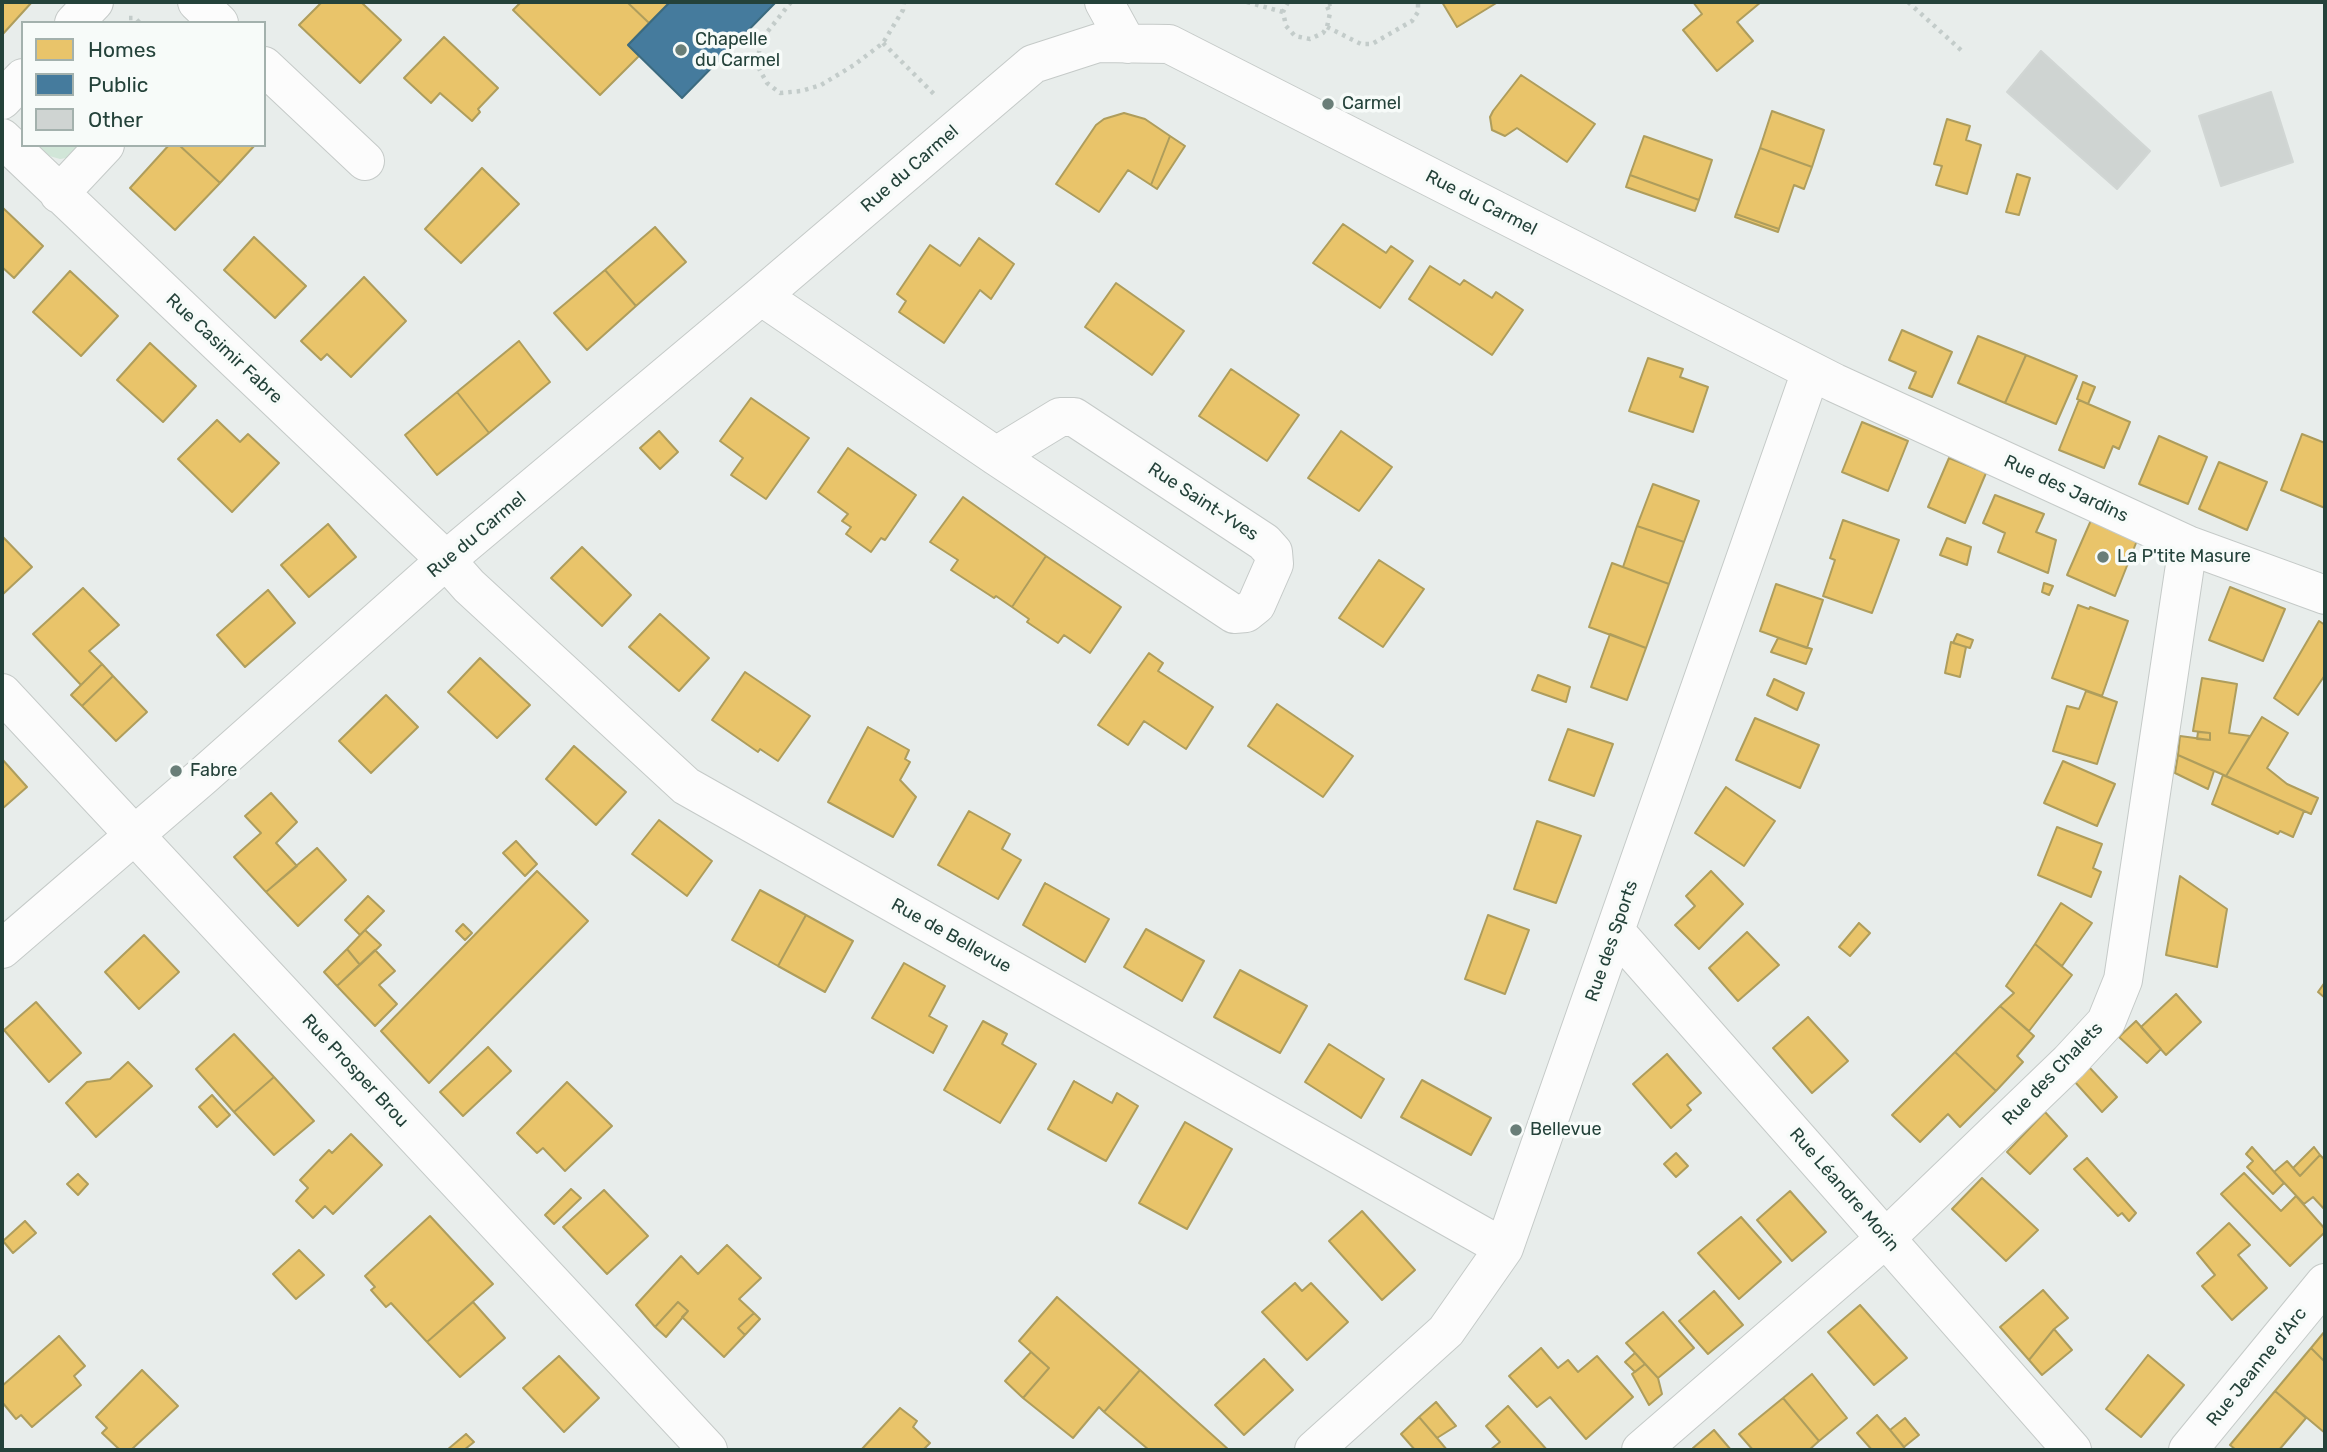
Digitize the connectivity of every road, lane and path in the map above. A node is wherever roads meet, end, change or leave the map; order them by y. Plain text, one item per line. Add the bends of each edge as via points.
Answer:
1 (94, 2) edge
2 (197, 2) edge
3 (791, 2) edge
4 (904, 2) edge
5 (1104, 2) edge
6 (1247, 2) edge
7 (1288, 2) edge
8 (1334, 2) edge
9 (1419, 2) edge
10 (1908, 2) edge
11 (1327, 4) edge
12 (1283, 12) junction
13 (76, 21) edge
14 (217, 21) edge
15 (1327, 27) junction
16 (883, 44) junction
17 (1127, 44) junction
18 (1962, 51) dead end
19 (266, 68) edge
20 (21, 80) edge
21 (2, 100) edge
22 (941, 102) dead end
23 (2, 138) edge
24 (103, 147) edge
25 (365, 161) dead end
26 (59, 194) junction
27 (761, 296) junction
28 (1811, 371) junction
29 (996, 456) junction
30 (2188, 545) junction
31 (446, 560) junction
32 (2325, 595) edge
33 (2, 692) edge
34 (135, 835) junction
35 (1615, 931) junction
36 (2, 949) edge
37 (1886, 1238) junction
38 (1504, 1248) junction
39 (2325, 1283) edge
40 (706, 1449) edge
41 (1314, 1450) edge
42 (1641, 1450) edge
43 (2072, 1450) edge
44 (2188, 1450) edge

1 - 13 street
2 - 14 street
3 - 16 path via 761,40 757,65 767,83 780,93 821,85
4 - 16 path
5 - 17 street
6 - 12 path
7 - 12 path
8 - 11 path
9 - 15 path via 1412,20 1372,44 1361,44
10 - 18 path
11 - 15 path
12 - 15 path via 1290,32 1302,39 1317,37
16 - 22 path
17 - 27 street, Rue du Carmel via 1098,43 1033,64
17 - 28 street, Rue du Carmel via 1169,44
19 - 25 street
20 - 21 street
23 - 26 street, Rue Casimir Fabre
24 - 26 street
26 - 31 street, Rue Casimir Fabre
27 - 29 street, Rue Saint-Yves
27 - 31 street, Rue du Carmel
28 - 30 street, Rue des Jardins
28 - 35 street, Rue des Sports
29 - 29 street, Rue Saint-Yves via 1234,614 1256,605 1274,564 1273,552 1264,542 1074,417 1060,417
30 - 32 street, Rue des Jardins
30 - 37 street, Rue des Chalets via 2123,980 2106,1022
31 - 34 street, Rue du Carmel
31 - 38 street, Rue de Bellevue via 686,786
33 - 34 street, Rue Prosper Brou
34 - 36 street, Rue du Carmel
34 - 40 street, Rue Prosper Brou
35 - 37 street, Rue Léandre Morin
35 - 38 street, Rue des Sports
37 - 42 street, Rue des Chalets
37 - 43 street, Rue Léandre Morin
38 - 41 street, Rue des Sports via 1446,1331
39 - 44 street, Rue Jeanne d'Arc

